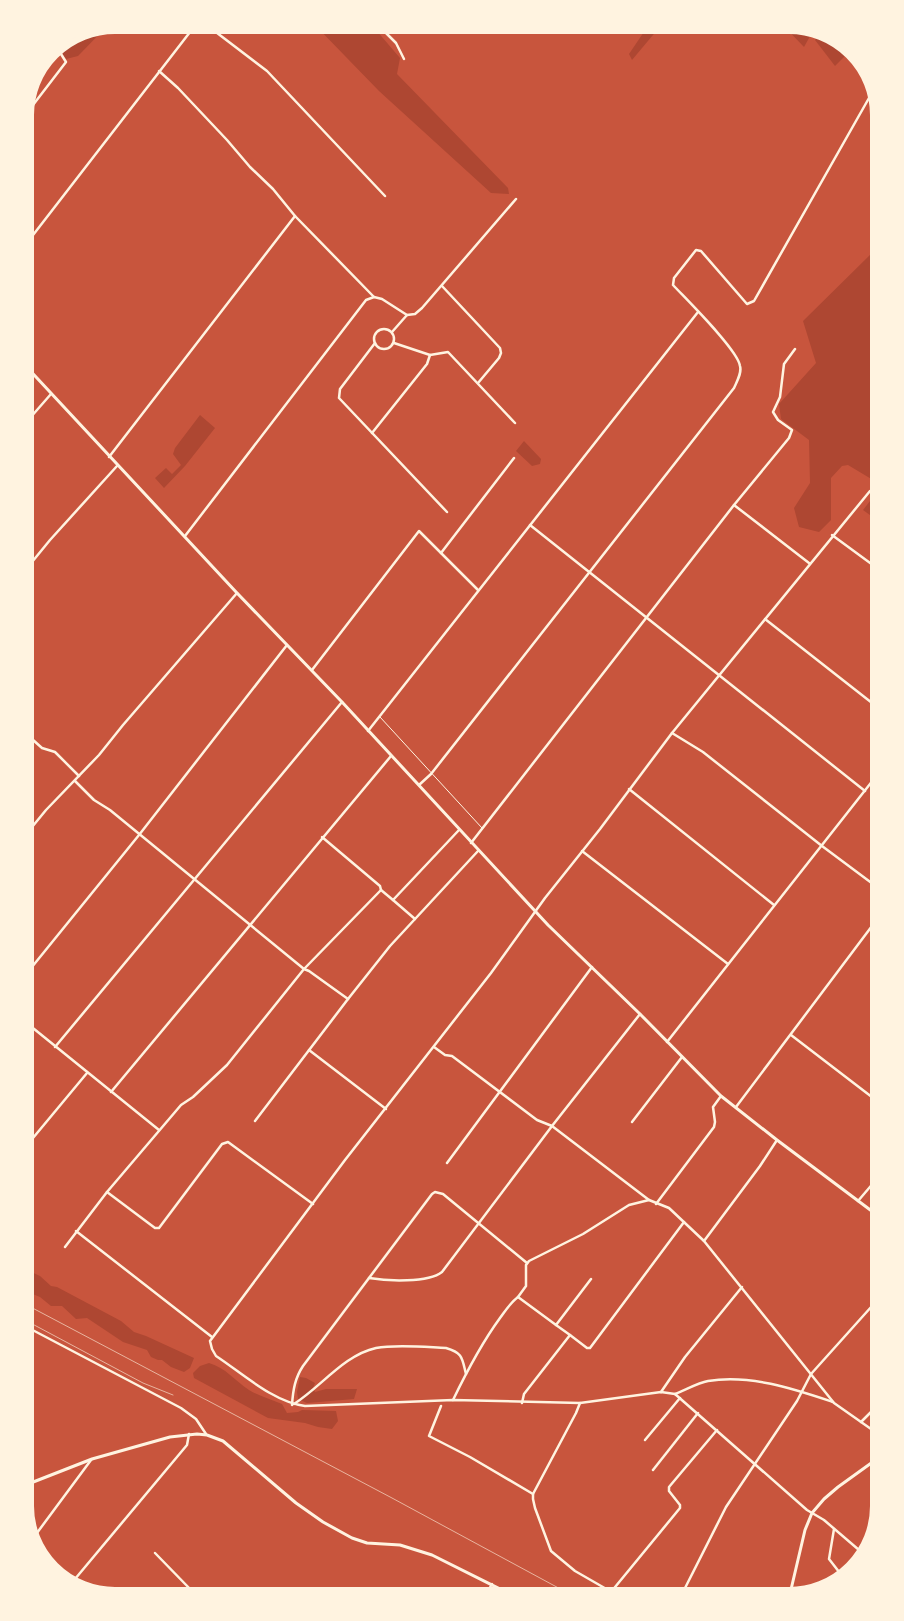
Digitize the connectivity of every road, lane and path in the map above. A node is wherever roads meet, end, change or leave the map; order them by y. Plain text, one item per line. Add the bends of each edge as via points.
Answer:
1 (190, 31) edge
2 (215, 31) edge
3 (384, 31) edge
4 (60, 52) edge
5 (404, 59) dead end
6 (160, 71) junction
7 (871, 97) edge
8 (32, 107) edge
9 (385, 196) dead end
10 (516, 199) dead end
11 (295, 216) junction
12 (31, 238) edge
13 (441, 286) junction
14 (374, 297) junction
15 (698, 312) junction
16 (407, 315) junction
17 (392, 332) junction
18 (375, 343) junction
19 (394, 343) junction
20 (795, 349) dead end
21 (430, 355) junction
22 (31, 372) edge
23 (478, 383) junction
24 (51, 394) junction
25 (31, 417) edge
26 (515, 423) dead end
27 (372, 433) junction
28 (109, 457) junction
29 (514, 458) dead end
30 (117, 466) junction
31 (870, 491) dead end
32 (734, 505) junction
33 (447, 512) dead end
34 (530, 525) junction
35 (832, 535) junction
36 (185, 536) junction
37 (441, 553) junction
38 (31, 563) edge
39 (810, 563) junction
40 (873, 565) edge
41 (588, 572) junction
42 (478, 590) junction
43 (237, 593) junction
44 (648, 618) junction
45 (765, 619) junction
46 (287, 645) junction
47 (312, 670) junction
48 (719, 674) junction
49 (342, 702) junction
50 (873, 703) edge
51 (380, 716) junction
52 (368, 731) junction
53 (672, 732) junction
54 (31, 738) edge
55 (391, 756) junction
56 (431, 774) junction
57 (80, 777) junction
58 (75, 781) junction
59 (873, 782) edge
60 (418, 786) junction
61 (629, 789) junction
62 (865, 792) junction
63 (31, 828) edge
64 (482, 828) junction
65 (459, 830) junction
66 (139, 835) junction
67 (322, 837) junction
68 (471, 843) junction
69 (822, 846) junction
70 (478, 850) junction
71 (582, 851) junction
72 (195, 879) junction
73 (873, 883) edge
74 (381, 890) junction
75 (393, 900) junction
76 (774, 906) junction
77 (535, 912) junction
78 (415, 919) junction
79 (249, 924) junction
80 (873, 926) edge
81 (728, 964) junction
82 (592, 967) junction
83 (31, 968) edge
84 (304, 969) junction
85 (348, 999) junction
86 (640, 1014) junction
87 (31, 1028) edge
88 (791, 1035) junction
89 (667, 1042) junction
90 (55, 1047) junction
91 (433, 1047) junction
92 (310, 1050) junction
93 (682, 1057) junction
94 (87, 1073) junction
95 (111, 1092) junction
96 (501, 1092) junction
97 (721, 1096) junction
98 (873, 1097) edge
99 (736, 1107) junction
100 (386, 1109) junction
101 (256, 1121) dead end
102 (632, 1122) dead end
103 (552, 1126) junction
104 (158, 1130) junction
105 (31, 1139) edge
106 (776, 1140) junction
107 (447, 1163) dead end
108 (873, 1184) edge
109 (107, 1192) junction
110 (649, 1200) junction
111 (858, 1201) junction
112 (313, 1204) junction
113 (656, 1204) junction
114 (873, 1212) edge
115 (684, 1222) junction
116 (479, 1223) junction
117 (76, 1231) junction
118 (704, 1240) junction
119 (65, 1247) dead end
120 (527, 1263) junction
121 (369, 1278) junction
122 (591, 1279) dead end
123 (742, 1287) junction
124 (518, 1297) junction
125 (873, 1306) edge
126 (556, 1325) junction
127 (31, 1330) edge
128 (570, 1335) junction
129 (212, 1337) junction
130 (466, 1374) junction
131 (811, 1374) junction
132 (661, 1392) junction
133 (802, 1392) junction
134 (675, 1394) junction
135 (680, 1398) junction
136 (453, 1400) junction
137 (522, 1403) junction
138 (580, 1403) junction
139 (834, 1403) junction
140 (292, 1405) junction
141 (441, 1406) dead end
142 (873, 1411) edge
143 (698, 1413) junction
144 (861, 1422) junction
145 (717, 1430) junction
146 (873, 1430) edge
147 (189, 1434) junction
148 (207, 1435) junction
149 (645, 1440) dead end
150 (92, 1459) junction
151 (873, 1462) edge
152 (756, 1464) junction
153 (653, 1470) dead end
154 (31, 1483) edge
155 (533, 1494) junction
156 (812, 1513) junction
157 (834, 1529) junction
158 (37, 1534) edge
159 (859, 1550) edge
160 (155, 1553) dead end
161 (840, 1572) edge
162 (75, 1579) edge
163 (492, 1584) junction
164 (191, 1590) edge
165 (489, 1590) edge
166 (503, 1590) edge
167 (608, 1590) edge
168 (613, 1590) edge
169 (684, 1590) edge
170 (791, 1590) edge

1 - 6 street
2 - 9 street via 267,72
3 - 5 street via 396,43
4 - 8 street via 66,62
6 - 11 street via 274,189
6 - 12 street
7 - 15 street via 754,301 747,304 701,251 696,250 674,278 673,285
10 - 13 street
11 - 14 street
11 - 28 street
13 - 16 street via 415,314
13 - 23 street via 500,348 499,358
14 - 16 street
14 - 36 street via 366,300
15 - 34 street
15 - 41 street via 737,358 741,366 739,377 734,388
16 - 17 street
17 - 18 street via 380,330 375,335
17 - 19 street
18 - 19 street via 385,350
18 - 27 street via 338,394
19 - 21 street
20 - 32 street via 784,364 780,397 773,412 792,430 789,438
21 - 23 street via 448,352
21 - 27 street via 427,364
22 - 24 street
23 - 26 street
24 - 25 street
24 - 28 street
27 - 33 street
28 - 30 street
29 - 37 street
30 - 36 street
30 - 38 street
31 - 35 street
32 - 39 street
32 - 44 street
34 - 41 street
34 - 42 street
35 - 39 street
35 - 40 street
36 - 43 street
37 - 42 street
37 - 47 street via 419,532
39 - 45 street
41 - 44 street
41 - 56 street
42 - 51 street
43 - 46 street
43 - 57 street
44 - 48 street
44 - 64 street
45 - 48 street
45 - 50 street
46 - 47 street
46 - 66 street
47 - 49 street
48 - 53 street
48 - 62 street
49 - 52 street
49 - 72 street
51 - 52 street
51 - 56 lane
52 - 55 street
53 - 61 street
53 - 69 street via 703,752
54 - 57 street via 42,748 55,752
55 - 60 street
55 - 67 street
56 - 60 street
56 - 64 lane
57 - 58 street
58 - 63 street
58 - 66 street
59 - 62 street
60 - 65 street
61 - 71 street
61 - 76 street
62 - 69 street
64 - 68 street
65 - 68 street
65 - 75 street
66 - 72 street
66 - 83 street
67 - 74 street
67 - 79 street
68 - 70 street
69 - 73 street
69 - 76 street
70 - 77 street
70 - 78 street
71 - 77 street
71 - 81 street
72 - 79 street
72 - 90 street
74 - 75 street
74 - 84 street
75 - 78 street
76 - 81 street
77 - 82 street
77 - 91 street
78 - 85 street
79 - 84 street
79 - 95 street
80 - 88 street
81 - 89 street
82 - 86 street
82 - 96 street
84 - 85 street
84 - 104 street via 227,1065
85 - 92 street
86 - 89 street
86 - 103 street
87 - 90 street
88 - 98 street
88 - 99 street
89 - 93 street
90 - 94 street
91 - 96 street via 452,1056
91 - 100 street
92 - 100 street
92 - 101 street
93 - 97 street
93 - 102 street
94 - 95 street
94 - 105 street
95 - 104 street
96 - 103 street via 537,1120
96 - 107 street
97 - 99 street
97 - 113 street via 713,1107 714,1127
99 - 106 street
100 - 112 street
103 - 110 street
103 - 116 street
104 - 109 street
106 - 111 street
106 - 118 street
108 - 111 street
109 - 112 street via 159,1228 222,1144 228,1142
109 - 117 street
110 - 113 street
110 - 120 street via 629,1205
111 - 114 street
112 - 129 street
113 - 115 street via 665,1206
115 - 118 street
115 - 128 street via 590,1348
116 - 120 street
116 - 121 street via 437,1276
116 - 121 street via 444,1194 435,1192
117 - 119 street
117 - 129 street
118 - 123 street
120 - 124 street via 526,1286
121 - 140 street via 302,1366 296,1378
122 - 126 street
123 - 131 street
123 - 132 street
124 - 126 street
124 - 130 street via 491,1331
125 - 131 street
126 - 128 street
127 - 148 street via 181,1408 196,1419
128 - 137 street via 524,1394
129 - 140 street via 210,1341 216,1356
130 - 136 street
130 - 140 street via 461,1355 454,1350 382,1347 347,1362
131 - 133 street
131 - 139 street
132 - 134 street
132 - 138 street
133 - 134 street via 778,1385 723,1380 706,1381
133 - 139 street
133 - 152 street
134 - 135 street
135 - 143 street
135 - 149 street
136 - 137 street
136 - 140 street
137 - 138 street
138 - 155 street
139 - 144 street
141 - 155 street via 429,1436 470,1456
142 - 144 street
143 - 145 street
143 - 153 street
144 - 146 street
145 - 152 street
145 - 168 street via 669,1487 680,1508
147 - 148 street
147 - 150 street
147 - 162 street via 186,1445
148 - 163 street via 223,1442 296,1503 352,1538 415,1549 441,1558
150 - 154 street
150 - 158 street
151 - 156 street via 838,1487
152 - 156 street
152 - 169 street via 726,1507
155 - 167 street via 551,1551 575,1571
156 - 157 street
156 - 170 street
157 - 159 street
157 - 161 street via 829,1559
160 - 164 street
163 - 165 street
163 - 166 street

